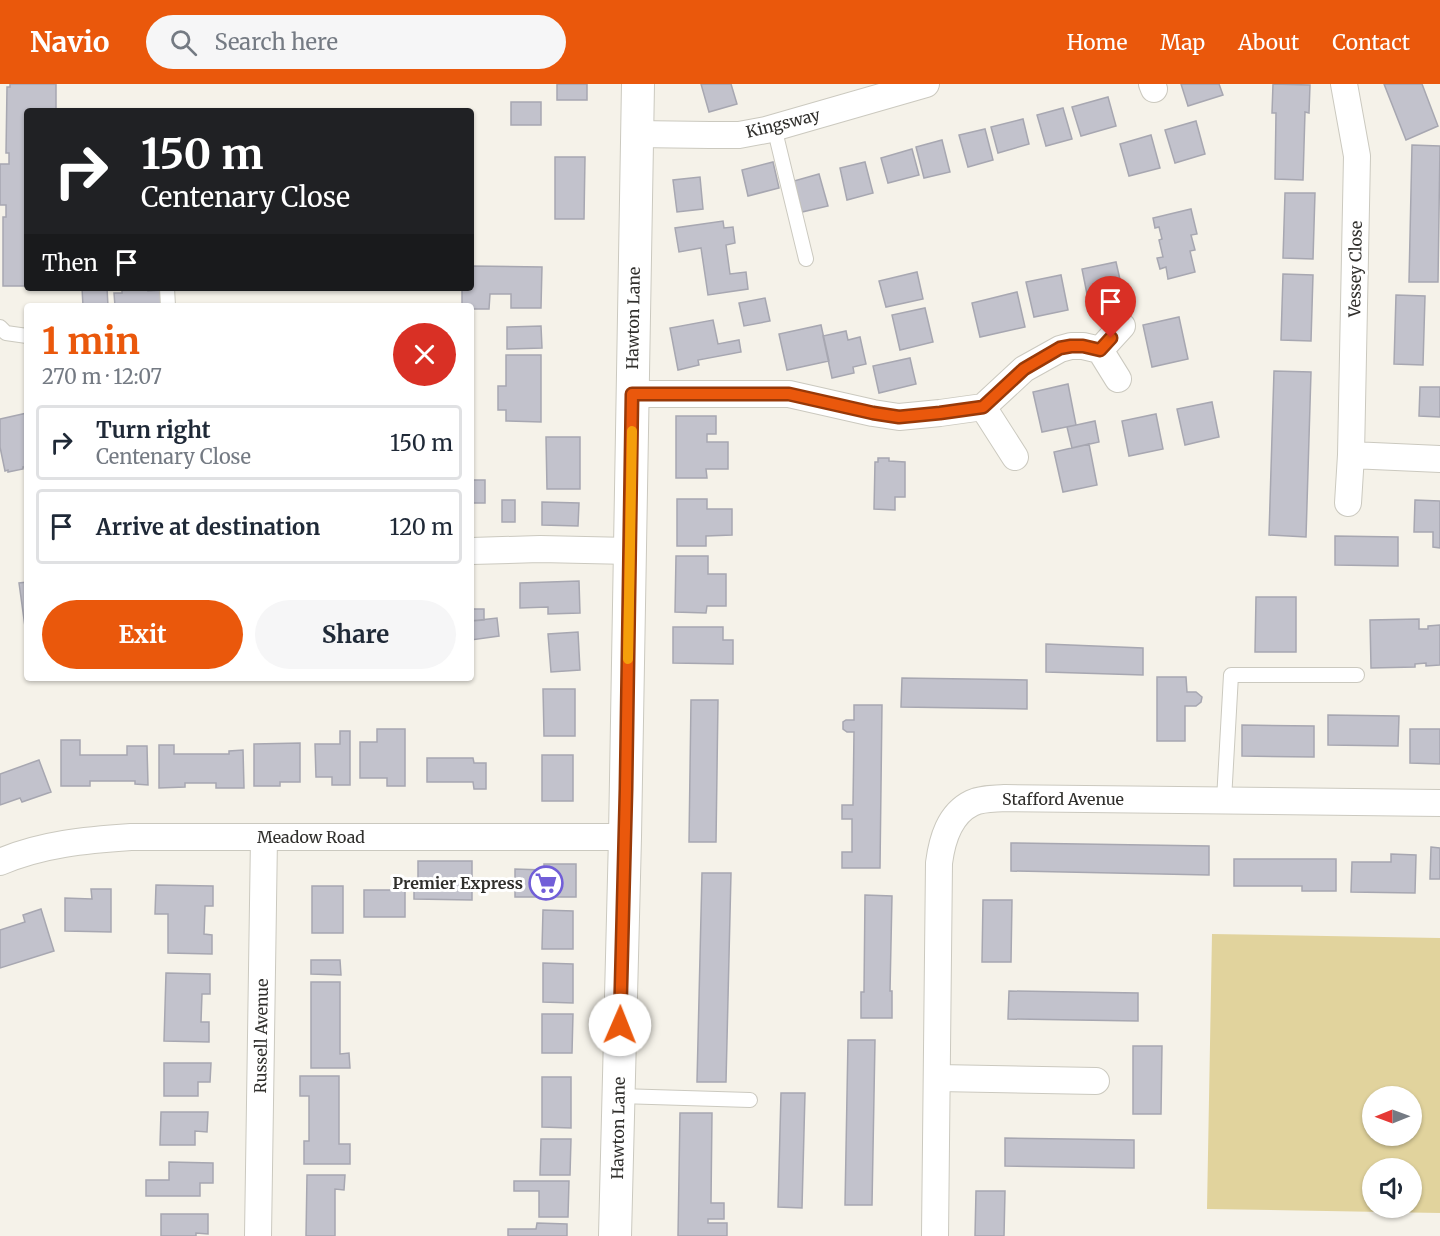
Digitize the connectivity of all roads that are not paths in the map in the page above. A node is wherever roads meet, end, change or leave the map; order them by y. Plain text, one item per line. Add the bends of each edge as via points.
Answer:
1 (638, 84) edge
2 (926, 84) edge
3 (1344, 84) edge
4 (774, 127) junction
5 (636, 134) junction
6 (806, 259) dead end
7 (1122, 326) dead end
8 (0, 327) edge
9 (24, 336) edge
10 (1100, 350) junction
11 (1118, 378) dead end
12 (632, 394) junction
13 (983, 407) junction
14 (1351, 455) junction
15 (1015, 457) dead end
16 (1440, 459) edge
17 (1348, 503) dead end
18 (474, 551) edge
19 (630, 551) junction
20 (1357, 675) dead end
21 (1224, 800) junction
22 (1440, 803) edge
23 (264, 837) junction
24 (625, 837) junction
25 (0, 862) edge
26 (938, 1078) junction
27 (1096, 1081) dead end
28 (619, 1096) junction
29 (750, 1100) dead end
30 (258, 1236) edge
31 (615, 1236) edge
32 (935, 1236) edge

1 - 5 street, Hawton Lane
2 - 4 street, Kingsway
3 - 14 street, Vessey Close via 1357,156
4 - 5 street, Kingsway via 739,135
4 - 6 lane
5 - 12 street, Hawton Lane
7 - 10 street
8 - 9 lane via 6,333
10 - 11 street
10 - 13 street via 1083,346 1060,348 1024,369
12 - 13 street via 789,394 899,417
12 - 19 street, Hawton Lane
13 - 15 street
14 - 16 street
14 - 17 street, Vessey Close
18 - 19 street
19 - 24 street, Hawton Lane
20 - 21 lane via 1231,675
21 - 22 street, Stafford Avenue
21 - 26 street, Stafford Avenue via 1005,798 972,803 952,820 939,863
23 - 24 street, Meadow Road
23 - 25 street, Meadow Road via 85,840 48,846
23 - 30 street, Russell Avenue
24 - 28 street, Hawton Lane
26 - 27 street
26 - 32 street, Stafford Avenue
28 - 29 lane
28 - 31 street, Hawton Lane

